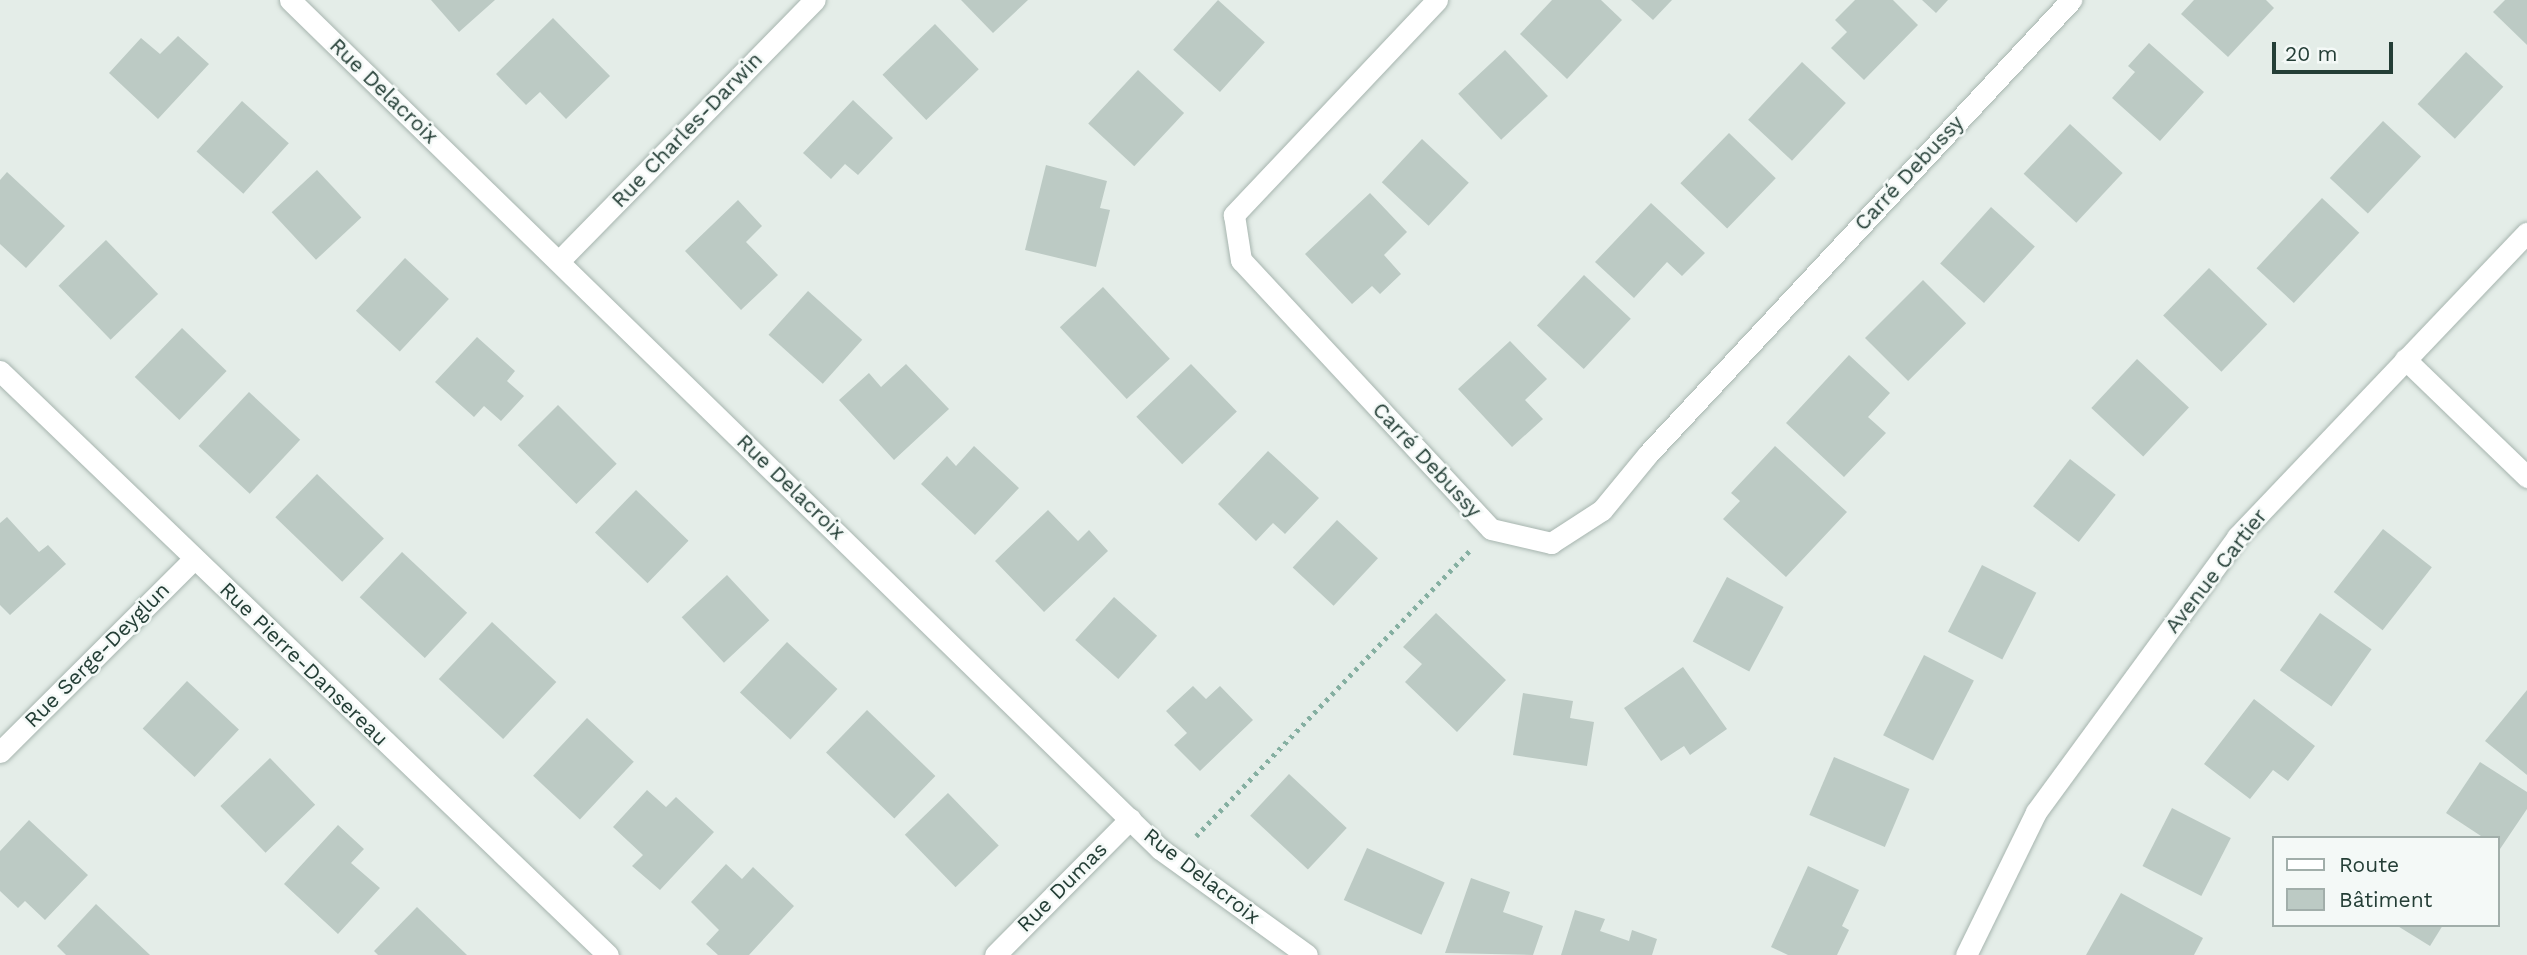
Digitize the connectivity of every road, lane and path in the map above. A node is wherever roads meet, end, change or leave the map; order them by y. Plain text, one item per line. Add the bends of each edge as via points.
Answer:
1 (290, 0) edge
2 (815, 0) edge
3 (1437, 0) edge
4 (2071, 0) edge
5 (2527, 233) edge
6 (560, 260) junction
7 (2405, 359) junction
8 (0, 372) edge
9 (2527, 477) edge
10 (1490, 528) junction
11 (194, 559) junction
12 (0, 752) edge
13 (1130, 819) junction
14 (1174, 859) junction
15 (608, 955) edge
16 (995, 955) edge
17 (1307, 955) edge
18 (1966, 955) edge

1 - 6 street, Rue Delacroix
2 - 6 street, Rue Charles-Darwin
3 - 10 street, Carré Debussy via 1234,215 1241,260
4 - 10 street, Carré Debussy via 1648,454 1602,510 1551,543
5 - 7 street, Avenue Cartier
6 - 13 street, Rue Delacroix
7 - 9 street
7 - 18 street, Avenue Cartier via 2237,537 2036,812
8 - 11 street, Rue Pierre-Dansereau
10 - 14 path
11 - 12 street, Rue Serge-Deyglun
11 - 15 street, Rue Pierre-Dansereau
13 - 14 street, Rue Delacroix
13 - 16 street, Rue Dumas
14 - 17 street, Rue Delacroix

